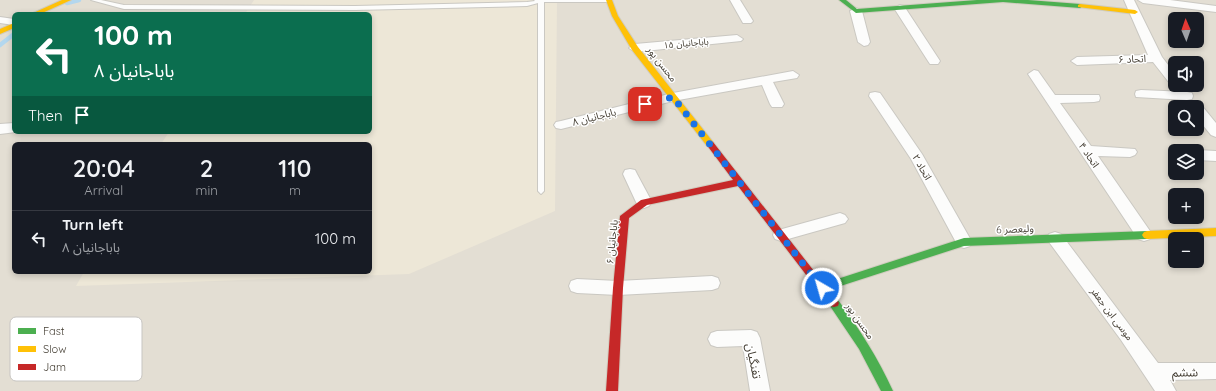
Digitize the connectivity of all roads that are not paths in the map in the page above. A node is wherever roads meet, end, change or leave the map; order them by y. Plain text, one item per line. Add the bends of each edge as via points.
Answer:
1 (68, 0) edge
2 (94, 0) edge
3 (358, 0) edge
4 (538, 0) edge
5 (608, 0) edge
6 (735, 0) edge
7 (842, 0) edge
8 (1130, 0) edge
9 (1143, 0) edge
10 (1059, 2) edge
11 (355, 8) junction
12 (900, 8) junction
13 (1216, 9) edge
14 (856, 11) junction
15 (39, 12) edge
16 (1135, 12) junction
17 (0, 20) edge
18 (747, 21) dead end
19 (12, 23) edge
20 (12, 24) edge
21 (0, 32) edge
22 (738, 39) dead end
23 (864, 42) dead end
24 (635, 48) junction
25 (1156, 58) junction
26 (934, 61) dead end
27 (1077, 61) dead end
28 (1168, 73) edge
29 (1034, 74) dead end
30 (793, 75) dead end
31 (766, 80) junction
32 (1183, 92) edge
33 (1141, 94) dead end
34 (875, 96) dead end
35 (1186, 96) junction
36 (673, 97) junction
37 (1094, 98) dead end
38 (1051, 99) junction
39 (1189, 100) edge
40 (777, 104) dead end
41 (1204, 118) edge
42 (561, 126) dead end
43 (12, 128) edge
44 (0, 129) edge
45 (1216, 132) edge
46 (1086, 151) junction
47 (1130, 152) dead end
48 (1204, 155) edge
49 (1216, 156) edge
50 (630, 174) dead end
51 (740, 182) junction
52 (541, 192) dead end
53 (644, 202) junction
54 (840, 219) dead end
55 (1216, 232) edge
56 (781, 235) junction
57 (1144, 235) junction
58 (1055, 238) junction
59 (964, 242) junction
60 (712, 283) dead end
61 (577, 286) dead end
62 (618, 288) junction
63 (822, 288) junction
64 (717, 339) dead end
65 (1216, 371) edge
66 (1153, 372) junction
67 (612, 391) edge
68 (760, 391) edge
69 (887, 391) edge
70 (1166, 391) edge

1 - 15 street
2 - 11 lane via 124,7
3 - 11 lane
4 - 5 lane
4 - 11 lane via 527,4
4 - 52 lane
5 - 24 street, محسن پور via 618,22
6 - 18 street
7 - 14 street
8 - 16 street
9 - 13 street
10 - 12 street via 1003,0
10 - 16 street
12 - 14 street
12 - 26 street
14 - 23 street
16 - 25 street
17 - 19 street
20 - 21 street
22 - 24 street, باباجانیان ۱۵
24 - 36 street, محسن پور
25 - 27 street, اتحاد ۶
25 - 28 street, اتحاد ۶
29 - 38 street, اتحاد ۴
30 - 31 street, باباجانیان ۸
31 - 36 street, باباجانیان ۸
31 - 40 street
32 - 35 street
33 - 35 street
34 - 59 street, اتحاد ۲ via 917,157
35 - 39 street
36 - 42 street, باباجانیان ۸
36 - 51 street, محسن پور
37 - 38 street
38 - 46 street, اتحاد ۴
41 - 45 street
43 - 44 street
46 - 47 street
46 - 57 street, اتحاد ۴
48 - 49 street
50 - 53 street
51 - 53 street, باباجانیان ۶
51 - 56 street, محسن پور
53 - 62 street, باباجانیان ۶ via 625,216
54 - 56 street
55 - 57 street, ولیعصر 6
56 - 63 street, محسن پور
57 - 58 street, ولیعصر 6
58 - 59 street, ولیعصر 6
58 - 66 street, موسی ابن جعفر
59 - 63 street, ولیعصر 6
60 - 62 street
61 - 62 street
62 - 67 street, باباجانیان ۶
63 - 69 street, محسن پور via 863,344
64 - 68 street, تفنگیان via 751,338
65 - 66 street, ششم
66 - 70 street, موسی ابن جعفر

